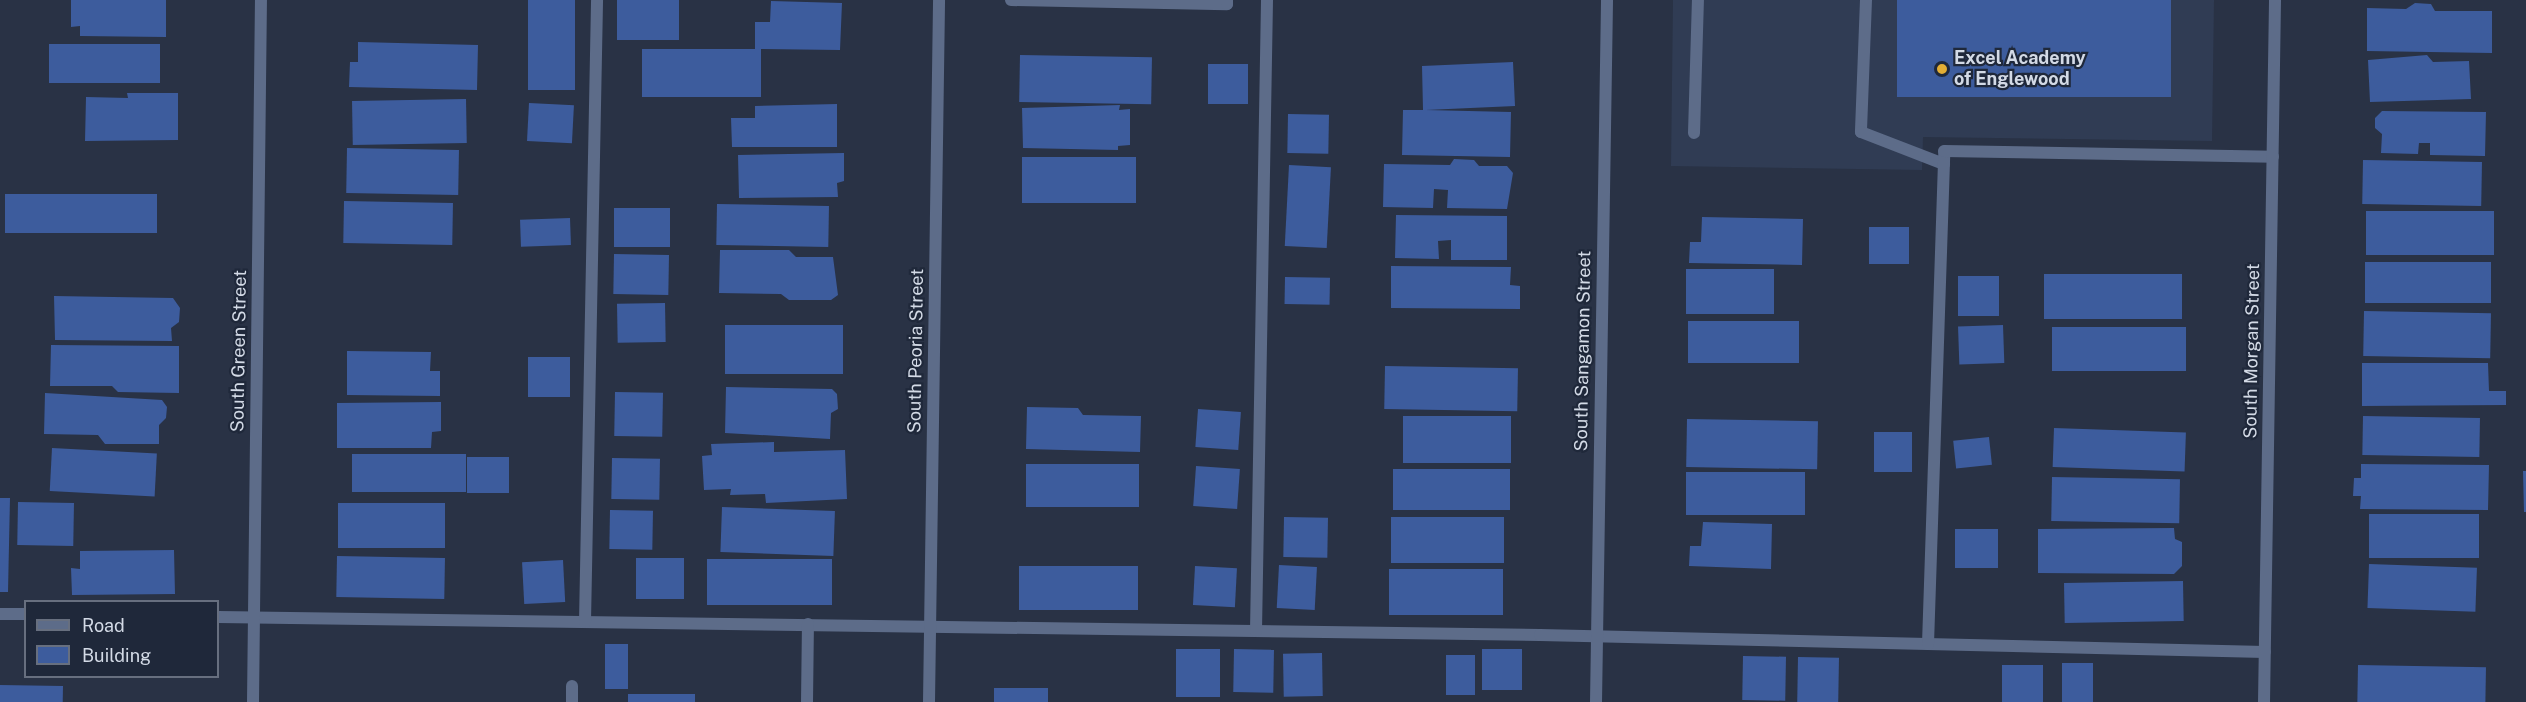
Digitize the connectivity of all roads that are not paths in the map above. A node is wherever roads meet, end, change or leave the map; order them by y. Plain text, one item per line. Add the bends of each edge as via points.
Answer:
1 (261, 0) edge
2 (597, 0) edge
3 (939, 0) edge
4 (1011, 0) edge
5 (1227, 0) edge
6 (1267, 0) edge
7 (1607, 0) edge
8 (1698, 0) edge
9 (1866, 0) edge
10 (2275, 0) edge
11 (1695, 134) dead end
12 (2272, 157) junction
13 (1944, 164) junction
14 (0, 614) edge
15 (24, 614) edge
16 (219, 617) edge
17 (254, 617) junction
18 (585, 622) junction
19 (808, 624) junction
20 (930, 627) junction
21 (1257, 631) junction
22 (1597, 636) junction
23 (1929, 644) junction
24 (2265, 652) junction
25 (572, 686) dead end
26 (253, 702) edge
27 (572, 702) edge
28 (807, 702) edge
29 (929, 702) edge
30 (1596, 702) edge
31 (2264, 702) edge

1 - 17 street, South Green Street
2 - 18 street
3 - 20 street, South Peoria Street
4 - 5 street via 1227,4
6 - 21 street
7 - 22 street, South Sangamon Street
8 - 11 street
9 - 13 street via 1861,132
10 - 12 street, South Morgan Street
12 - 13 street via 1944,151
12 - 24 street, South Morgan Street
13 - 23 street
14 - 15 street
16 - 17 street
17 - 18 street
17 - 26 street, South Green Street
18 - 19 street
19 - 20 street
19 - 28 street
20 - 21 street
20 - 29 street, South Peoria Street
21 - 22 street
22 - 23 street
22 - 30 street, South Sangamon Street
23 - 24 street
24 - 31 street, South Morgan Street
25 - 27 street

